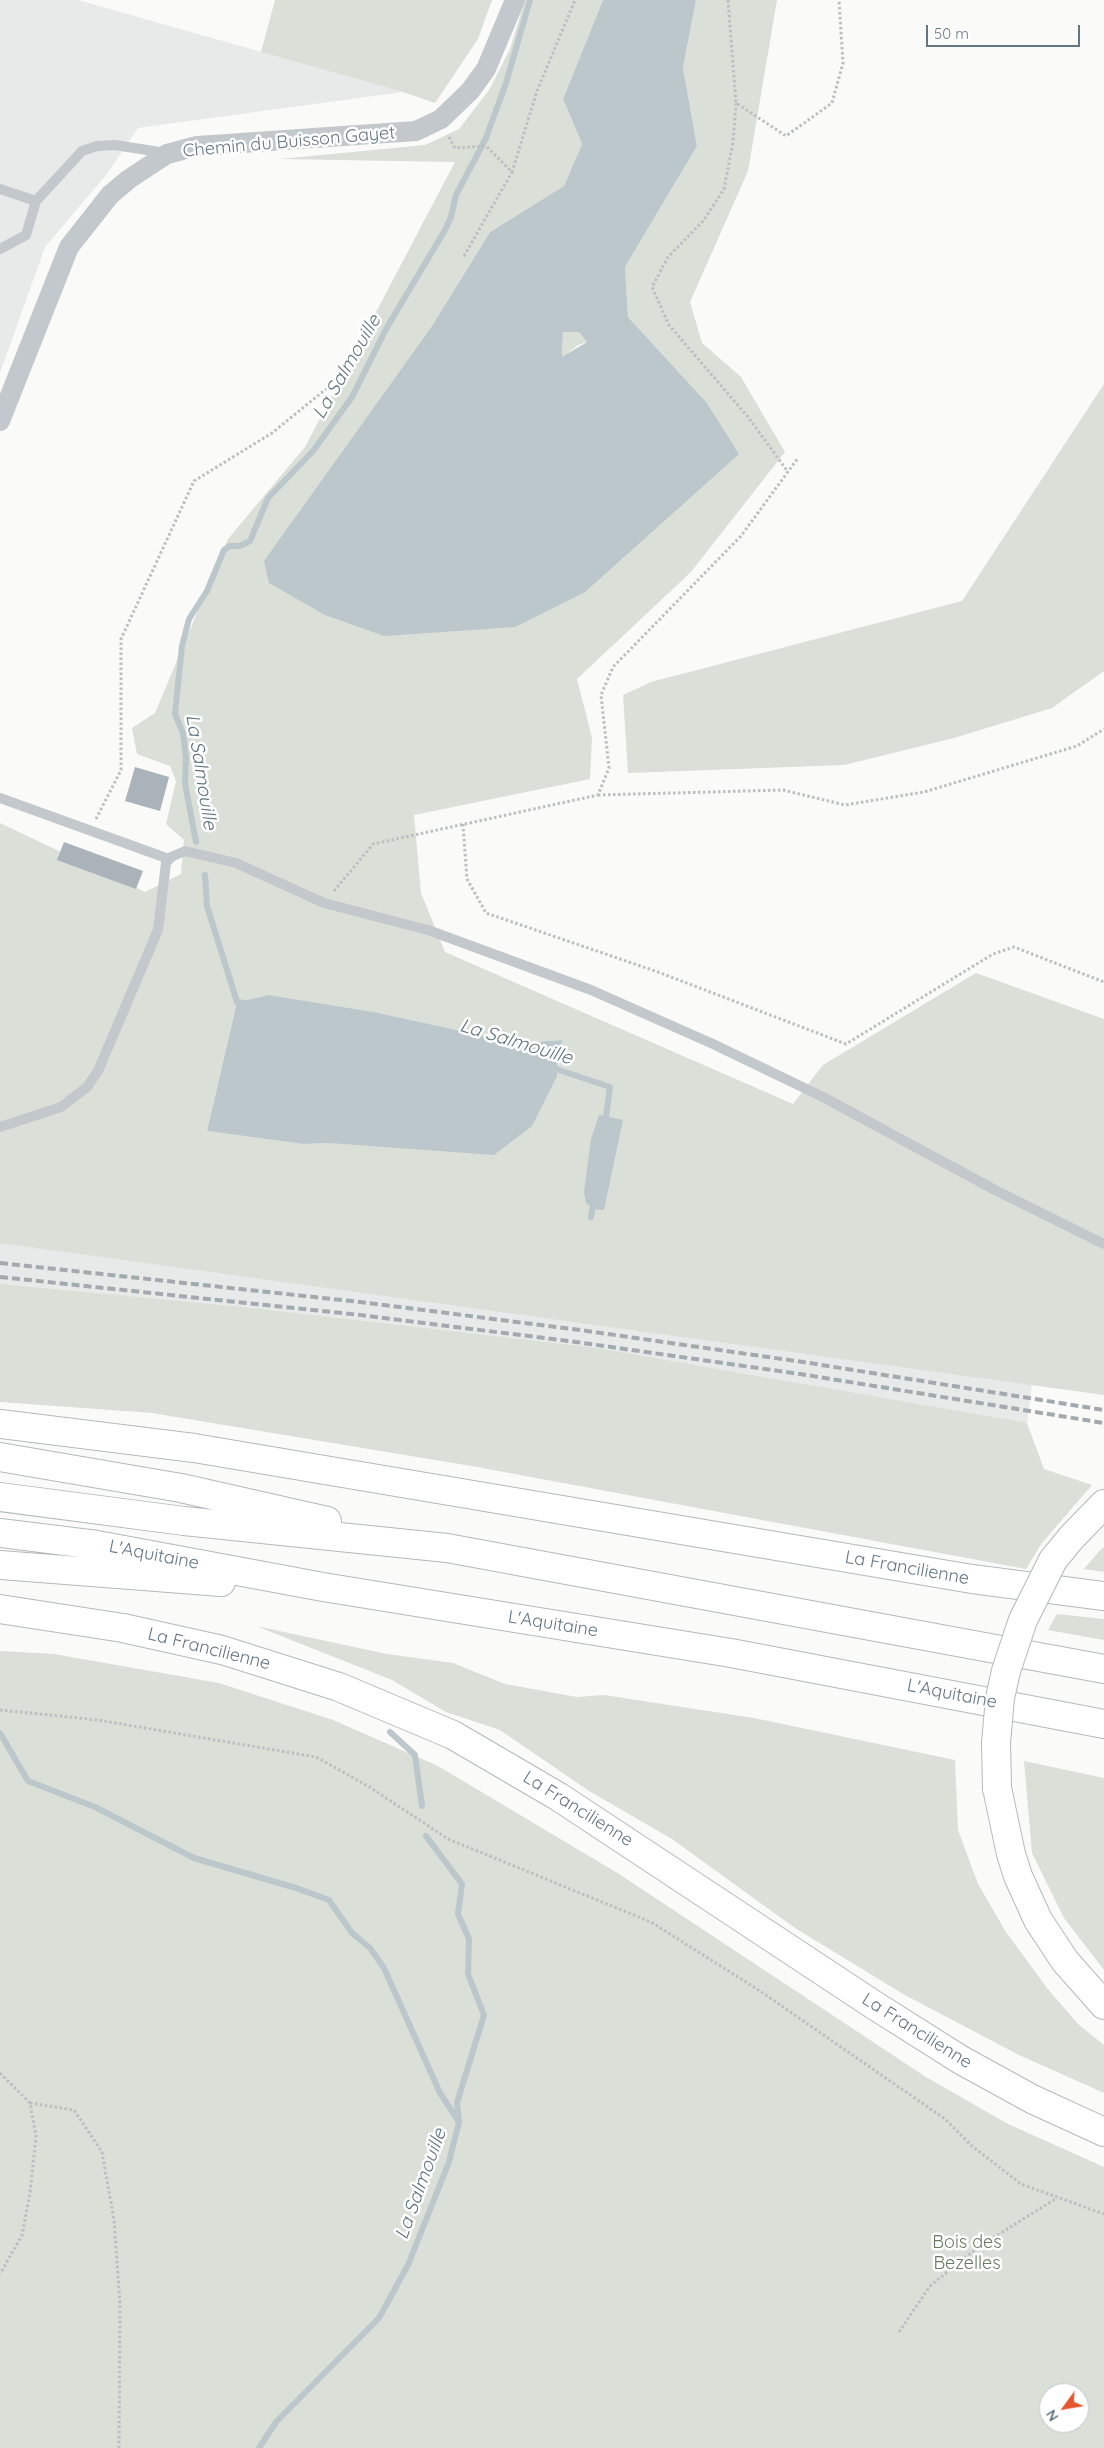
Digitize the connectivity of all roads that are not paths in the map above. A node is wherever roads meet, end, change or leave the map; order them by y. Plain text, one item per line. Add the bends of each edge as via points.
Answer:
1 (515, 0) edge
2 (167, 154) junction
3 (0, 189) edge
4 (36, 201) junction
5 (0, 249) edge
6 (0, 421) edge
7 (0, 798) edge
8 (169, 859) junction
9 (0, 1127) edge
10 (1104, 1244) edge
11 (0, 1424) edge
12 (0, 1457) edge
13 (0, 1497) edge
14 (1104, 1504) edge
15 (0, 1533) edge
16 (447, 1548) junction
17 (0, 1565) edge
18 (323, 1587) junction
19 (1104, 1596) edge
20 (0, 1609) edge
21 (1104, 1669) edge
22 (1104, 1724) edge
23 (1104, 2005) edge
24 (1104, 2132) edge

1 - 2 street, Chemin du Buisson Gayet via 486,68 470,91 441,119 416,131 197,146
2 - 4 lane via 115,145 82,151
2 - 6 street, Chemin du Buisson Gayet via 146,166 110,195 69,247
3 - 4 lane
4 - 5 lane via 26,236
7 - 8 lane
8 - 9 lane via 163,870 158,930 98,1070 87,1087 61,1107
8 - 10 lane via 185,852 236,863 324,903 428,930 591,990 823,1097 995,1190
11 - 19 highway, La Francilienne via 194,1448 972,1579
12 - 16 highway via 181,1488
13 - 16 highway, L'Aquitaine via 184,1521
14 - 23 highway, bridge via 1053,1560 1027,1612 1006,1671 996,1743 997,1788 1018,1876 1038,1920 1065,1961
15 - 18 highway, L'Aquitaine via 97,1545
16 - 21 highway, L'Aquitaine
17 - 18 highway via 182,1580
18 - 22 highway, L'Aquitaine via 731,1653
20 - 24 highway, La Francilienne via 123,1628 241,1655 338,1687 452,1735 584,1813 961,2060 1032,2099

